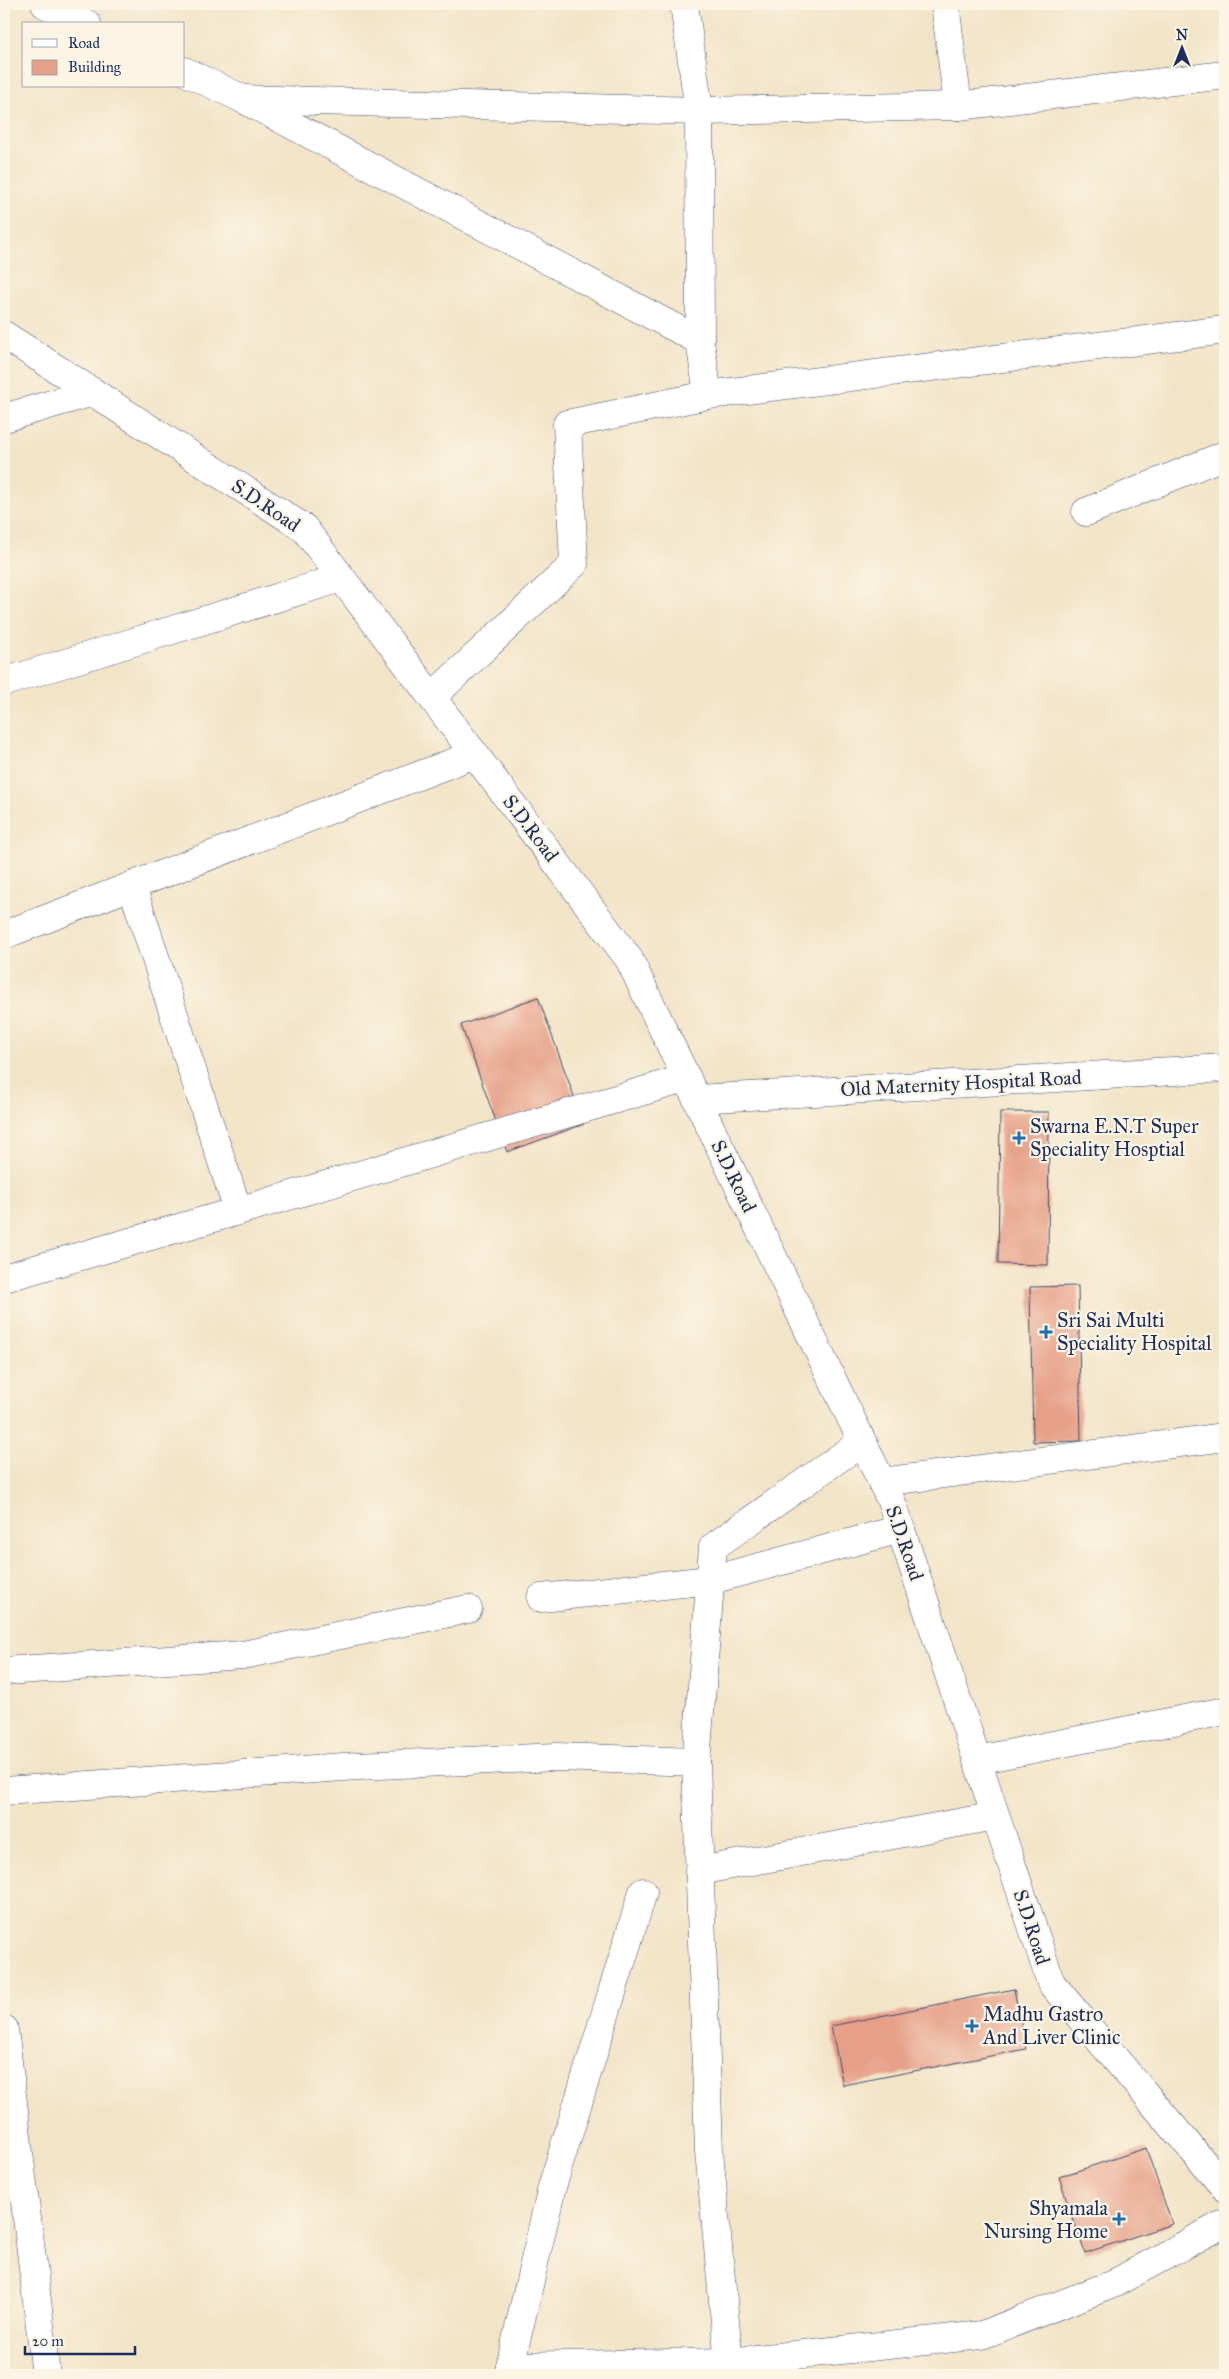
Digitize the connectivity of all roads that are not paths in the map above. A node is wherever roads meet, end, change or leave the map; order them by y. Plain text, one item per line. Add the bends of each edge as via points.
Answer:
1 (45, 4) edge
2 (684, 4) edge
3 (945, 4) edge
4 (82, 22) edge
5 (185, 70) edge
6 (1225, 76) edge
7 (243, 99) junction
8 (958, 106) junction
9 (699, 111) junction
10 (1225, 330) edge
11 (4, 335) edge
12 (700, 341) junction
13 (93, 392) junction
14 (708, 395) junction
15 (4, 418) edge
16 (1225, 455) edge
17 (1086, 512) dead end
18 (341, 578) junction
19 (4, 682) edge
20 (432, 697) junction
21 (475, 754) junction
22 (132, 886) junction
23 (4, 935) edge
24 (1225, 1068) edge
25 (692, 1088) junction
26 (238, 1211) junction
27 (4, 1278) edge
28 (1225, 1437) edge
29 (862, 1442) junction
30 (882, 1482) junction
31 (901, 1529) junction
32 (711, 1580) junction
33 (541, 1598) dead end
34 (468, 1609) dead end
35 (4, 1671) edge
36 (1225, 1711) edge
37 (977, 1760) junction
38 (696, 1762) junction
39 (4, 1791) edge
40 (996, 1816) junction
41 (699, 1871) junction
42 (643, 1892) dead end
43 (4, 2028) edge
44 (1225, 2188) edge
45 (1225, 2223) edge
46 (729, 2369) edge
47 (509, 2371) edge
48 (46, 2375) edge

1 - 4 street
2 - 9 street
3 - 8 street
5 - 7 street
6 - 8 street
7 - 9 street
7 - 12 street
8 - 9 street
9 - 12 street
10 - 14 street
11 - 13 street, S.D.Road
12 - 14 street
13 - 15 street
13 - 18 street, S.D.Road via 304,528
14 - 20 street via 567,424 574,564
16 - 17 street
18 - 19 street
18 - 20 street, S.D.Road
20 - 21 street, S.D.Road
21 - 22 street
21 - 25 street, S.D.Road via 629,958
22 - 23 street
22 - 26 street
24 - 25 street, Old Maternity Hospital Road
25 - 26 street, Old Maternity Hospital Road
25 - 29 street, S.D.Road
26 - 27 street, Old Maternity Hospital Road
28 - 30 street
29 - 30 street, S.D.Road
29 - 32 street via 713,1547
30 - 31 street, S.D.Road
31 - 32 street
31 - 37 street, S.D.Road
32 - 33 street
32 - 38 street
34 - 35 street via 243,1655
36 - 37 street
37 - 40 street, S.D.Road
38 - 39 street via 557,1757 357,1766
38 - 41 street
40 - 41 street
40 - 44 street, S.D.Road via 1051,1983
41 - 46 street via 709,2151
42 - 47 street via 552,2187
43 - 48 street
45 - 46 street via 1113,2284 982,2335
46 - 47 street

